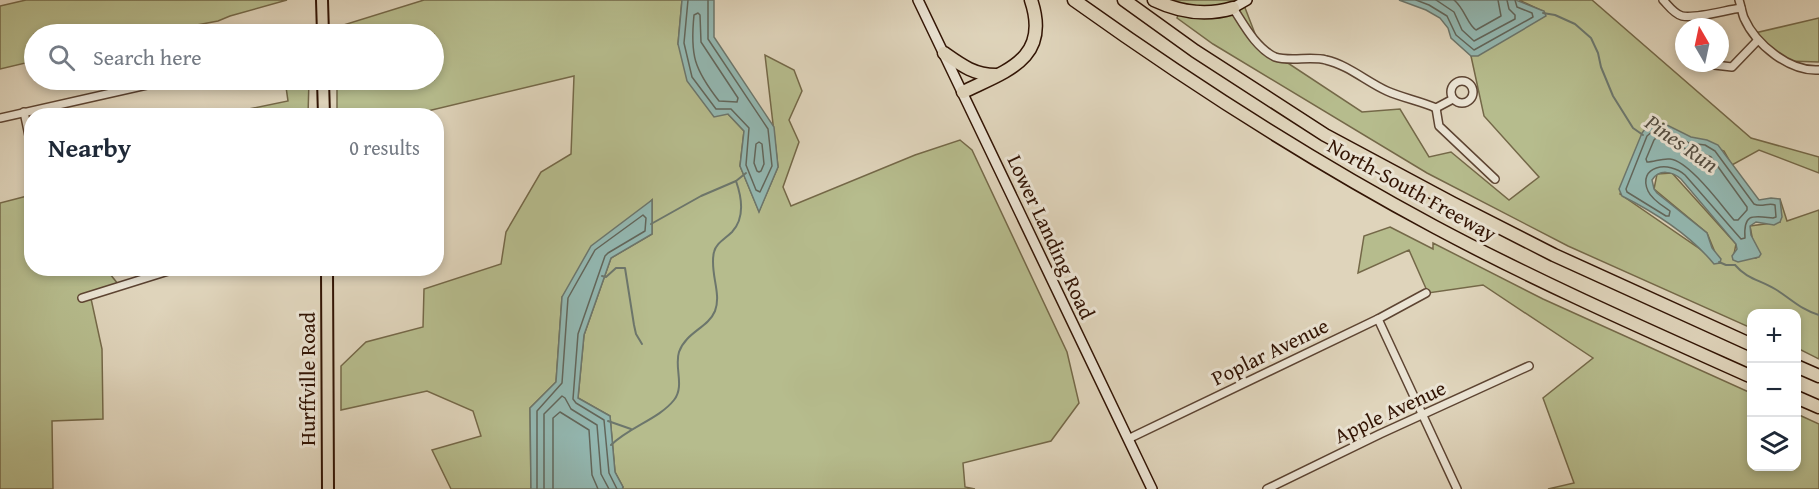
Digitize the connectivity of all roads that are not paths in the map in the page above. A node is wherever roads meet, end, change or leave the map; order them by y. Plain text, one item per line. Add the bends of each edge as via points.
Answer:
1 (322, 0) edge
2 (918, 0) edge
3 (1031, 0) edge
4 (1074, 0) edge
5 (1124, 0) edge
6 (1154, 0) edge
7 (1247, 0) edge
8 (1663, 0) edge
9 (1740, 2) edge
10 (1233, 8) junction
11 (322, 24) edge
12 (1758, 40) junction
13 (944, 53) junction
14 (1729, 67) edge
15 (1819, 70) edge
16 (997, 75) junction
17 (124, 90) edge
18 (323, 90) edge
19 (963, 92) junction
20 (1453, 99) dead end
21 (42, 108) edge
22 (324, 108) edge
23 (1436, 108) junction
24 (24, 112) edge
25 (0, 118) edge
26 (1495, 179) dead end
27 (152, 276) edge
28 (327, 276) edge
29 (1426, 293) dead end
30 (82, 298) dead end
31 (1378, 319) junction
32 (1747, 343) edge
33 (1529, 366) dead end
34 (1801, 368) edge
35 (1747, 375) edge
36 (1819, 376) edge
37 (1801, 399) edge
38 (1819, 407) edge
39 (1422, 415) junction
40 (1128, 439) junction
41 (328, 489) edge
42 (1152, 489) edge
43 (1267, 489) edge
44 (1457, 489) edge

1 - 11 main road
2 - 13 main road, Lower Landing Road
3 - 16 highway via 1036,23 1032,45 1020,62
4 - 35 highway, North-South Freeway via 1157,59 1307,155 1436,227 1554,287
5 - 32 highway, North-South Freeway via 1325,135 1554,255
6 - 10 highway via 1198,13
7 - 10 main road
8 - 9 street via 1681,16 1700,15
9 - 12 street via 1746,23
10 - 23 street via 1264,49 1277,58 1324,59 1389,92
12 - 14 street
12 - 15 street via 1795,66
13 - 16 highway via 970,70
13 - 19 main road, Lower Landing Road
16 - 19 highway
17 - 21 street
18 - 22 main road
19 - 40 main road, Lower Landing Road
20 - 23 street
23 - 26 street via 1439,126
24 - 25 street
27 - 30 street
28 - 41 main road, Hurffville Road
29 - 31 street, Poplar Avenue
31 - 39 street
31 - 40 street, Poplar Avenue
33 - 39 street, Apple Avenue
34 - 36 highway
37 - 38 highway
39 - 43 street, Apple Avenue
39 - 44 street
40 - 42 main road, Lower Landing Road

